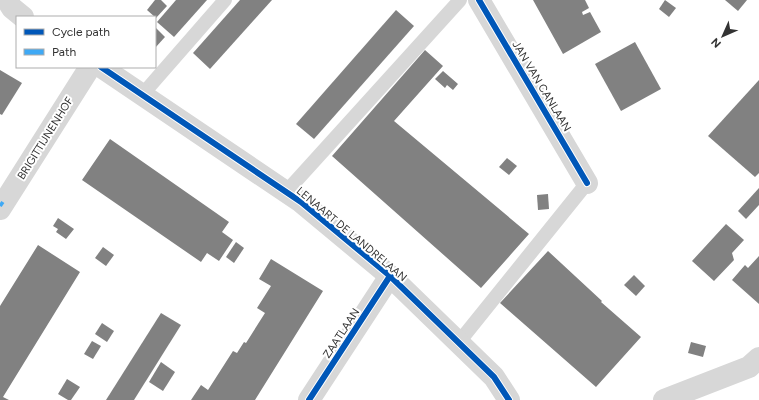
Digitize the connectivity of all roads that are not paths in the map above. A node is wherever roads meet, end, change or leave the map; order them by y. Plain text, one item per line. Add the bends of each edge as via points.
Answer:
1 (7, 0) edge
2 (224, 0) edge
3 (460, 0) edge
4 (478, 0) edge
5 (22, 16) edge
6 (89, 68) edge
7 (102, 68) edge
8 (142, 95) junction
9 (587, 182) joint
10 (286, 192) junction
11 (0, 209) edge
12 (390, 276) junction
13 (459, 342) junction
14 (759, 358) edge
15 (309, 400) edge
16 (509, 400) edge
17 (664, 400) edge

1 - 5 street
2 - 8 lane
3 - 10 lane
4 - 9 street, JAN VAN CANLAAN
6 - 11 street, BRIGITTIJNENHOF
7 - 8 street, LENAART DE LANDRELAAN
8 - 10 street, LENAART DE LANDRELAAN
9 - 13 lane
10 - 12 street, LENAART DE LANDRELAAN
12 - 13 street, LENAART DE LANDRELAAN
12 - 15 street, ZAATLAAN
13 - 16 street, LENAART DE LANDRELAAN via 494,377
14 - 17 street via 749,367

